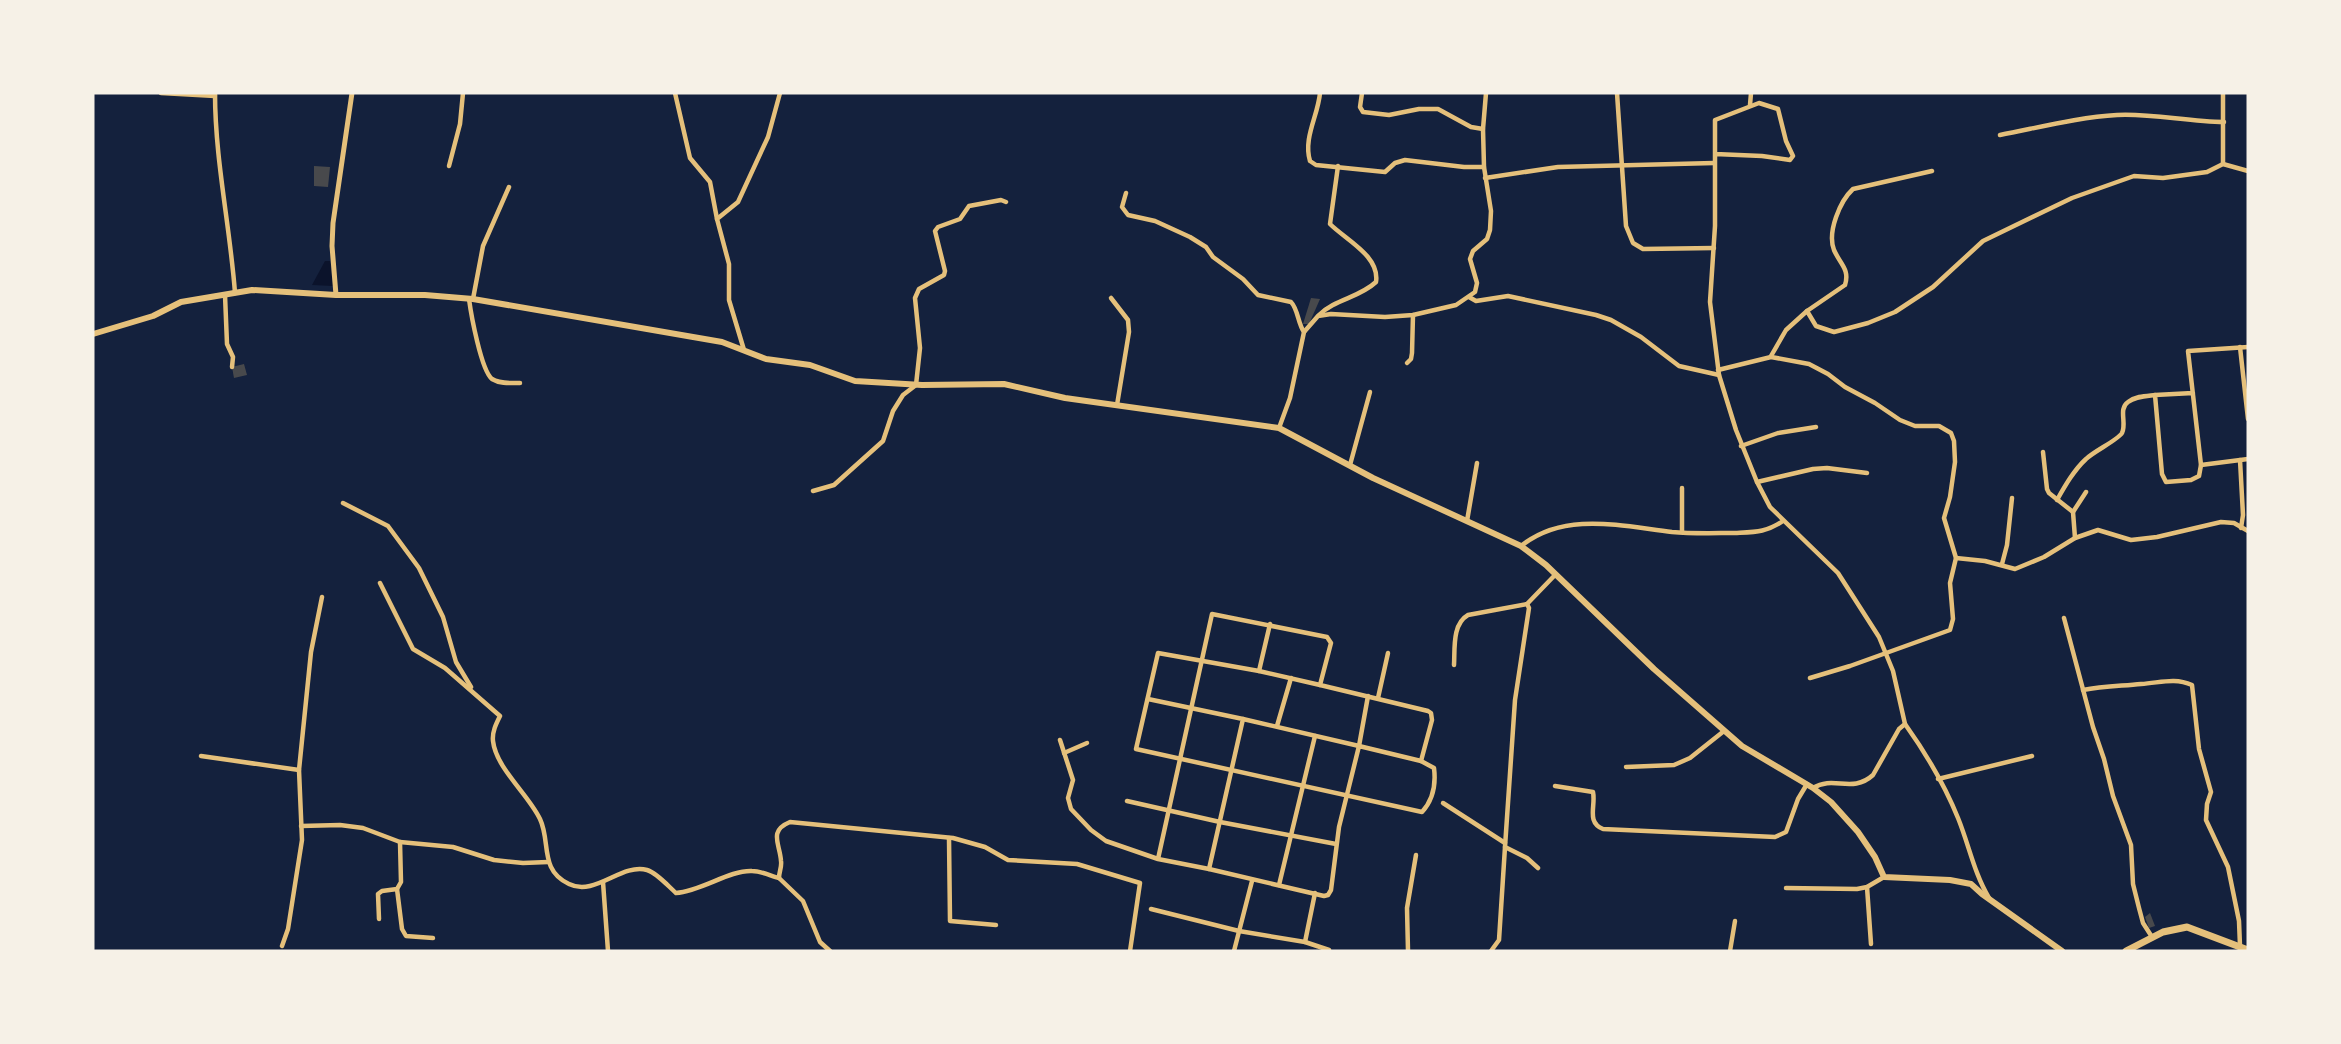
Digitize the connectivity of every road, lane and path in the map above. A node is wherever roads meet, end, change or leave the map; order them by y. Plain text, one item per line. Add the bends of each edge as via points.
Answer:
1 (162, 93) edge
2 (352, 93) edge
3 (463, 93) edge
4 (675, 93) edge
5 (780, 93) edge
6 (1320, 93) edge
7 (1362, 93) edge
8 (1486, 93) edge
9 (1617, 93) edge
10 (1751, 93) edge
11 (2223, 93) edge
12 (215, 94) edge
13 (1750, 105) junction
14 (2224, 122) junction
15 (1483, 129) junction
16 (2000, 135) dead end
17 (1715, 154) junction
18 (1715, 163) junction
19 (2223, 164) junction
20 (449, 166) dead end
21 (1338, 166) junction
22 (1484, 167) junction
23 (1622, 167) junction
24 (1932, 171) dead end
25 (2248, 171) edge
26 (1485, 178) junction
27 (509, 187) dead end
28 (1126, 193) dead end
29 (1006, 202) dead end
30 (717, 219) junction
31 (1714, 248) junction
32 (235, 293) junction
33 (225, 295) junction
34 (336, 295) junction
35 (1469, 297) junction
36 (1111, 298) dead end
37 (471, 299) junction
38 (1807, 311) junction
39 (1413, 315) junction
40 (1318, 316) junction
41 (1304, 332) junction
42 (93, 334) edge
43 (2248, 347) edge
44 (2239, 348) junction
45 (744, 351) junction
46 (1771, 357) junction
47 (1407, 363) dead end
48 (232, 367) dead end
49 (1718, 373) junction
50 (520, 383) dead end
51 (916, 385) junction
52 (1370, 392) dead end
53 (2193, 393) junction
54 (2155, 395) junction
55 (1116, 406) junction
56 (2248, 419) edge
57 (1816, 427) dead end
58 (1279, 428) junction
59 (1741, 446) junction
60 (2043, 452) dead end
61 (2248, 459) edge
62 (2240, 460) junction
63 (1477, 463) dead end
64 (1350, 465) junction
65 (2201, 465) junction
66 (1867, 473) dead end
67 (1756, 482) junction
68 (1682, 488) dead end
69 (813, 491) dead end
70 (2086, 492) dead end
71 (2012, 498) dead end
72 (2057, 500) junction
73 (343, 503) dead end
74 (2073, 512) junction
75 (1467, 521) junction
76 (1783, 521) junction
77 (2241, 528) junction
78 (2248, 531) edge
79 (1682, 532) junction
80 (2075, 538) junction
81 (1521, 546) junction
82 (1956, 558) junction
83 (2002, 564) junction
84 (1555, 575) junction
85 (380, 583) dead end
86 (321, 597) dead end
87 (1527, 604) junction
88 (2064, 618) dead end
89 (1270, 624) junction
90 (1886, 652) junction
91 (1388, 653) dead end
92 (1201, 660) junction
93 (1454, 665) dead end
94 (1259, 671) junction
95 (1291, 678) junction
96 (1810, 678) dead end
97 (1320, 685) junction
98 (2083, 690) junction
99 (475, 693) junction
100 (1368, 696) junction
101 (1378, 698) junction
102 (1148, 699) junction
103 (1190, 709) junction
104 (1243, 719) junction
105 (1905, 724) junction
106 (1277, 726) junction
107 (1724, 731) junction
108 (1315, 736) junction
109 (1060, 740) dead end
110 (1087, 743) dead end
111 (1359, 746) junction
112 (1064, 752) junction
113 (201, 756) dead end
114 (2032, 756) dead end
115 (1179, 758) junction
116 (1421, 761) junction
117 (1626, 767) dead end
118 (299, 770) junction
119 (1231, 770) junction
120 (1938, 779) junction
121 (1555, 786) dead end
122 (1810, 786) junction
123 (1301, 787) junction
124 (1347, 796) junction
125 (1127, 801) dead end
126 (1443, 803) dead end
127 (1168, 810) junction
128 (1220, 822) junction
129 (301, 826) junction
130 (1289, 835) junction
131 (949, 838) junction
132 (400, 842) junction
133 (1336, 844) junction
134 (1505, 845) junction
135 (1416, 855) dead end
136 (1158, 859) junction
137 (548, 862) junction
138 (1538, 868) dead end
139 (1209, 869) junction
140 (1884, 877) junction
141 (779, 878) junction
142 (1252, 880) junction
143 (603, 882) junction
144 (1279, 885) junction
145 (1867, 887) junction
146 (1786, 888) dead end
147 (397, 889) junction
148 (1315, 893) junction
149 (1990, 899) junction
150 (1151, 909) dead end
151 (379, 919) dead end
152 (1735, 921) dead end
153 (996, 925) dead end
154 (1239, 931) junction
155 (2152, 937) junction
156 (433, 938) dead end
157 (1305, 942) junction
158 (1871, 944) dead end
159 (282, 946) dead end
160 (2244, 949) edge
161 (1329, 950) edge
162 (608, 951) edge
163 (830, 951) edge
164 (1130, 951) edge
165 (1234, 951) edge
166 (1408, 951) edge
167 (1491, 951) edge
168 (1730, 951) edge
169 (2062, 951) edge
170 (2126, 951) edge

1 - 12 street
2 - 34 street via 333,223
3 - 20 street
4 - 30 street via 690,158 710,182
5 - 30 street via 768,137 738,202
6 - 21 street via 1307,145 1310,161
7 - 15 street via 1363,111 1389,115 1438,109
8 - 15 street
9 - 23 street
10 - 13 street
11 - 14 street
12 - 32 street
13 - 17 street via 1715,120
13 - 17 street via 1778,109 1793,156 1790,160
14 - 16 street via 2114,115
14 - 19 street
15 - 22 street
17 - 18 street
18 - 23 street
18 - 31 street
19 - 25 street
19 - 38 street via 2207,172 2163,178 2134,176 2072,198 1983,242 1933,287 1868,323 1834,332 1816,326
21 - 22 street via 1385,172 1405,160
21 - 40 street via 1330,224 1376,267 1376,282 1366,292 1327,307
22 - 26 street
23 - 26 street via 1559,167
23 - 31 street via 1626,226 1637,247
24 - 38 street via 1853,189 1846,195 1832,242 1847,272 1845,285
26 - 35 street via 1490,230 1470,259 1477,283
27 - 37 street via 483,246
28 - 41 street via 1122,207 1128,215 1190,237 1258,295 1291,302
29 - 51 street via 970,206 960,219 935,231 945,271 919,289 915,298 920,348
30 - 45 street via 729,264 729,300
31 - 49 street via 1710,302
32 - 33 main road
32 - 34 main road
33 - 42 main road via 181,302
33 - 48 street
34 - 37 main road
35 - 39 street via 1456,305
35 - 49 street via 1476,301 1508,296 1596,315 1641,337 1679,366
36 - 55 street via 1128,320 1129,332
37 - 45 main road via 722,341
37 - 50 street via 470,312 486,369 492,378
38 - 46 street via 1786,330
39 - 40 street
39 - 47 street via 1412,353
40 - 41 street
41 - 58 street
43 - 44 street
44 - 53 street via 2188,351
44 - 56 street
45 - 51 main road via 810,365 855,381
46 - 49 street
46 - 82 street via 1808,364 1908,424 1938,426 1951,433 1955,462 1944,518
49 - 59 street
51 - 55 main road via 1004,384
51 - 69 street via 902,395 883,441 834,485
52 - 64 street
53 - 54 street
53 - 65 street
54 - 65 street via 2165,482 2191,480 2199,476
54 - 72 street via 2125,404 2121,435 2084,461
55 - 58 main road
57 - 59 street via 1778,433
58 - 64 main road
59 - 67 street
60 - 72 street via 2044,481
61 - 62 street
62 - 65 street
62 - 77 street
63 - 75 street
64 - 75 main road
66 - 67 street via 1813,469
67 - 76 street
68 - 79 street
70 - 74 street
71 - 83 street
72 - 74 street
73 - 99 street via 388,526 419,568 443,617 457,663
74 - 80 street
75 - 81 main road
76 - 79 street via 1762,532
76 - 90 street via 1838,573
77 - 78 street
77 - 80 street via 2221,522 2131,540 2098,530
79 - 81 street via 1570,525 1547,530
80 - 83 street via 2023,568
81 - 84 main road
82 - 83 street
82 - 90 street via 1950,583 1950,630
84 - 87 street
84 - 107 main road
85 - 99 street via 413,649
86 - 118 street
87 - 93 street via 1462,619
87 - 134 street
88 - 98 street
89 - 92 street via 1212,614
89 - 94 street
89 - 97 street via 1329,639
90 - 96 street
90 - 105 street
91 - 101 street
92 - 94 street
92 - 102 street via 1158,653
92 - 103 street
94 - 95 street
95 - 97 street
95 - 106 street
97 - 100 street
98 - 155 street via 2131,845 2139,908
98 - 160 street via 2162,680 2192,685 2199,749 2211,792 2206,820 2228,867
99 - 137 street via 500,716 493,745 542,822
100 - 101 street
100 - 111 street
101 - 116 street via 1431,713
102 - 103 street
102 - 115 street via 1136,749
103 - 104 street
103 - 115 street
104 - 106 street
104 - 119 street
105 - 120 street
105 - 122 street via 1867,781 1854,786
106 - 108 street
107 - 117 street via 1674,765
107 - 122 main road
108 - 111 street
108 - 123 street
109 - 112 street
110 - 112 street
111 - 116 street
111 - 124 street
112 - 136 street via 1073,780 1069,802 1079,817 1105,841
113 - 118 street
114 - 120 street
115 - 119 street
115 - 127 street
116 - 124 street via 1434,768 1433,793 1422,812
118 - 129 street
119 - 123 street
119 - 128 street
120 - 149 street
121 - 122 street via 1594,792 1592,820 1603,829 1775,837 1786,832 1798,799
122 - 140 main road via 1858,832
123 - 124 street
123 - 130 street
124 - 133 street
125 - 127 street
126 - 134 street
127 - 128 street
127 - 136 street
128 - 130 street
128 - 139 street
129 - 132 street via 363,828
129 - 159 street
130 - 133 street
130 - 144 street
131 - 141 street via 790,822 777,834 782,864
131 - 153 street via 950,921
131 - 164 street via 985,847 1008,860 1077,864 1140,883
132 - 137 street via 453,847 494,860
132 - 147 street via 401,882
133 - 148 street via 1331,890 1328,895
134 - 138 street
134 - 167 street via 1499,940
135 - 166 street via 1406,908
136 - 139 street
137 - 143 street via 570,885
139 - 142 street
140 - 145 street
140 - 149 main road via 1971,884
141 - 143 street via 752,871 677,893 649,871 635,869
141 - 163 street via 803,901 820,942
142 - 144 street
142 - 154 street
143 - 162 street
144 - 148 street
145 - 146 street
145 - 158 street
147 - 151 street via 378,894
147 - 156 street via 406,936
148 - 157 street
149 - 169 main road
150 - 154 street
152 - 168 street
154 - 157 street
154 - 165 street
155 - 160 main road via 2187,927
155 - 170 main road
157 - 161 street

